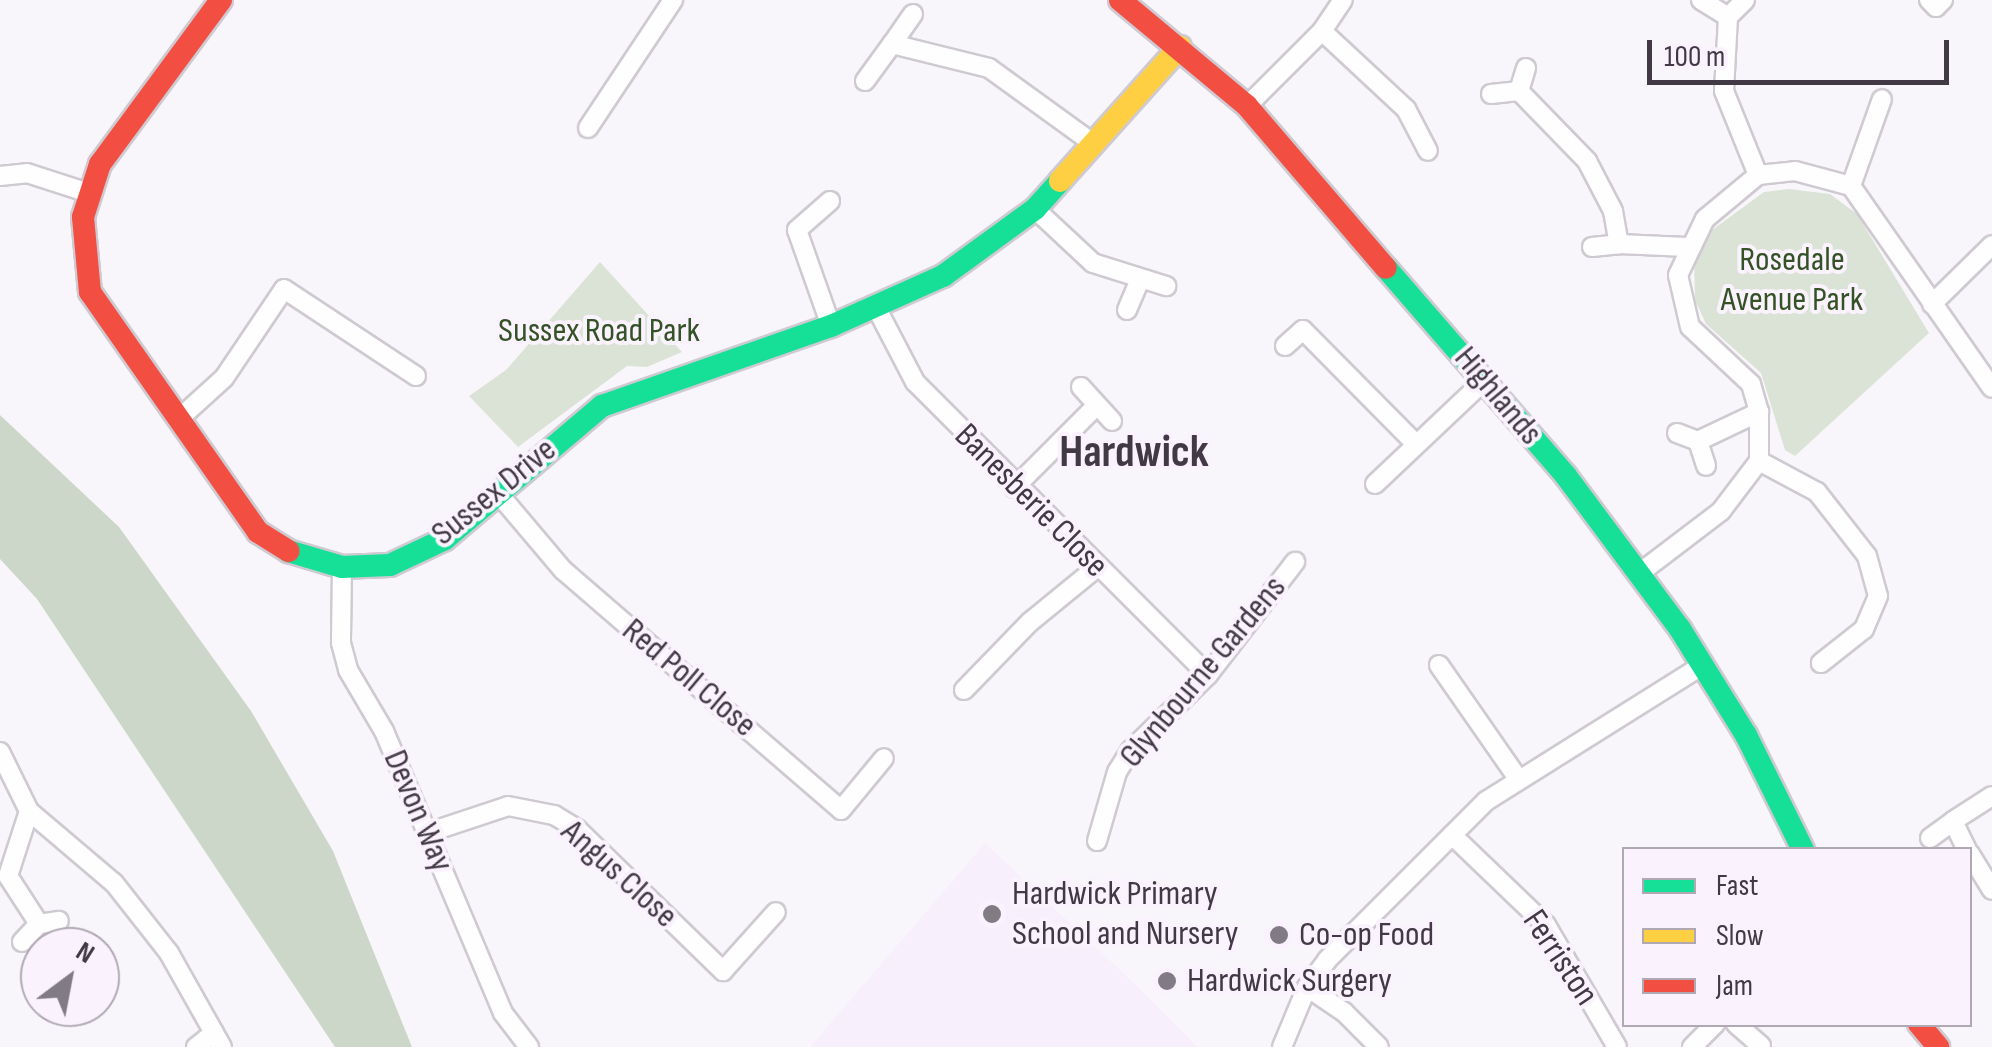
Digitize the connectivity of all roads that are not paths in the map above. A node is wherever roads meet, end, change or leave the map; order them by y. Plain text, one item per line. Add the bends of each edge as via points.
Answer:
1 (221, 0) edge
2 (1120, 0) edge
3 (1343, 0) edge
4 (1701, 0) edge
5 (1746, 0) edge
6 (1929, 0) edge
7 (1942, 0) edge
8 (663, 3) edge
9 (913, 14) dead end
10 (1728, 18) junction
11 (1322, 31) junction
12 (892, 44) junction
13 (1180, 47) junction
14 (1526, 68) dead end
15 (865, 81) dead end
16 (1518, 91) junction
17 (1492, 94) dead end
18 (1882, 99) dead end
19 (1247, 106) junction
20 (588, 128) dead end
21 (1094, 144) junction
22 (1428, 152) dead end
23 (1758, 174) junction
24 (0, 176) edge
25 (1851, 186) junction
26 (89, 193) junction
27 (830, 201) dead end
28 (1035, 209) junction
29 (1619, 244) junction
30 (1992, 245) edge
31 (1592, 247) dead end
32 (1687, 248) junction
33 (1140, 280) junction
34 (1166, 286) dead end
35 (1932, 304) junction
36 (877, 309) junction
37 (1127, 310) dead end
38 (831, 326) junction
39 (1285, 346) dead end
40 (416, 376) dead end
41 (1484, 380) junction
42 (1081, 387) dead end
43 (1992, 388) edge
44 (1098, 405) junction
45 (1760, 412) junction
46 (181, 417) junction
47 (1112, 421) dead end
48 (1676, 433) dead end
49 (1698, 440) junction
50 (1416, 444) junction
51 (1758, 462) junction
52 (1706, 466) dead end
53 (1375, 484) dead end
54 (1014, 488) junction
55 (497, 492) junction
56 (1295, 562) dead end
57 (342, 566) junction
58 (1096, 568) junction
59 (1642, 572) junction
60 (1822, 664) dead end
61 (1439, 666) dead end
62 (1700, 667) junction
63 (1208, 675) junction
64 (964, 690) dead end
65 (0, 752) edge
66 (884, 758) dead end
67 (1519, 780) junction
68 (1992, 796) edge
69 (29, 811) junction
70 (1953, 821) junction
71 (427, 833) junction
72 (1452, 834) junction
73 (1930, 838) dead end
74 (1097, 841) dead end
75 (1802, 847) edge
76 (1966, 847) edge
77 (1972, 858) edge
78 (1992, 890) edge
79 (776, 912) dead end
80 (59, 921) dead end
81 (39, 924) junction
82 (36, 927) edge
83 (1307, 987) junction
84 (1712, 1027) edge
85 (1739, 1027) edge
86 (1921, 1027) edge
87 (218, 1040) edge
88 (1761, 1046) edge
89 (196, 1047) edge
90 (529, 1047) edge
91 (1282, 1047) edge
92 (1379, 1047) edge
93 (1616, 1047) edge
94 (1692, 1047) edge
95 (1938, 1047) edge

1 - 26 street, Sussex Drive via 112,144
2 - 13 street, Highlands
3 - 11 street
4 - 10 street
5 - 10 street
6 - 7 street via 1936,7
8 - 20 street
9 - 12 street
10 - 23 street via 1724,91
11 - 19 street
11 - 22 street via 1406,109
12 - 15 street
12 - 21 street via 989,68
13 - 19 street, Highlands
13 - 21 street, Sussex Drive
14 - 16 street
16 - 17 street
16 - 29 street via 1587,161 1613,211
18 - 25 street
19 - 41 street, Highlands
21 - 28 street, Sussex Drive
23 - 25 street via 1795,172
23 - 32 street via 1724,198
24 - 26 street via 27,174
25 - 35 street
26 - 46 street, Sussex Drive via 82,242 90,292
27 - 38 street via 797,230
28 - 33 street via 1093,263
28 - 36 street, Sussex Drive via 944,276
29 - 31 street
29 - 32 street
30 - 35 street
32 - 45 street via 1678,275 1690,327 1737,366
33 - 34 street
33 - 37 street
35 - 43 street
36 - 38 street, Sussex Drive
36 - 54 street, Banesberie Close via 915,382
38 - 55 street, Sussex Drive via 602,406
39 - 50 street via 1303,330
40 - 46 street via 284,288 224,378
41 - 50 street
41 - 59 street, Highlands
42 - 44 street
44 - 47 street
44 - 54 street
45 - 49 street
45 - 51 street
46 - 57 street, Sussex Drive via 258,532 286,550
48 - 49 street
49 - 52 street
50 - 53 street
51 - 59 street via 1721,511
51 - 60 street via 1817,492 1867,556 1878,596 1864,629
54 - 58 street, Banesberie Close
55 - 57 street, Sussex Drive via 444,539 390,566
55 - 66 street, Red Poll Close via 563,570 841,810
56 - 63 street, Glynbourne Gardens
57 - 71 street, Devon Way via 341,643 348,670 384,731
58 - 63 street, Banesberie Close
58 - 64 street via 1030,622
59 - 62 street, Highlands
61 - 67 street
62 - 67 street
62 - 75 street, Highlands via 1746,735
63 - 74 street, Glynbourne Gardens via 1130,751
65 - 69 street
67 - 72 street
68 - 70 street
69 - 81 street via 8,876
69 - 87 street via 114,883 169,953
70 - 73 street
70 - 76 street
71 - 79 street, Angus Close via 508,806 554,815 723,971
71 - 90 street, Devon Way via 503,1013
72 - 83 street
72 - 93 street, Ferriston via 1546,926
77 - 78 street
80 - 81 street
81 - 82 street
83 - 91 street
83 - 92 street
84 - 94 street
85 - 88 street
86 - 95 street
87 - 89 street

